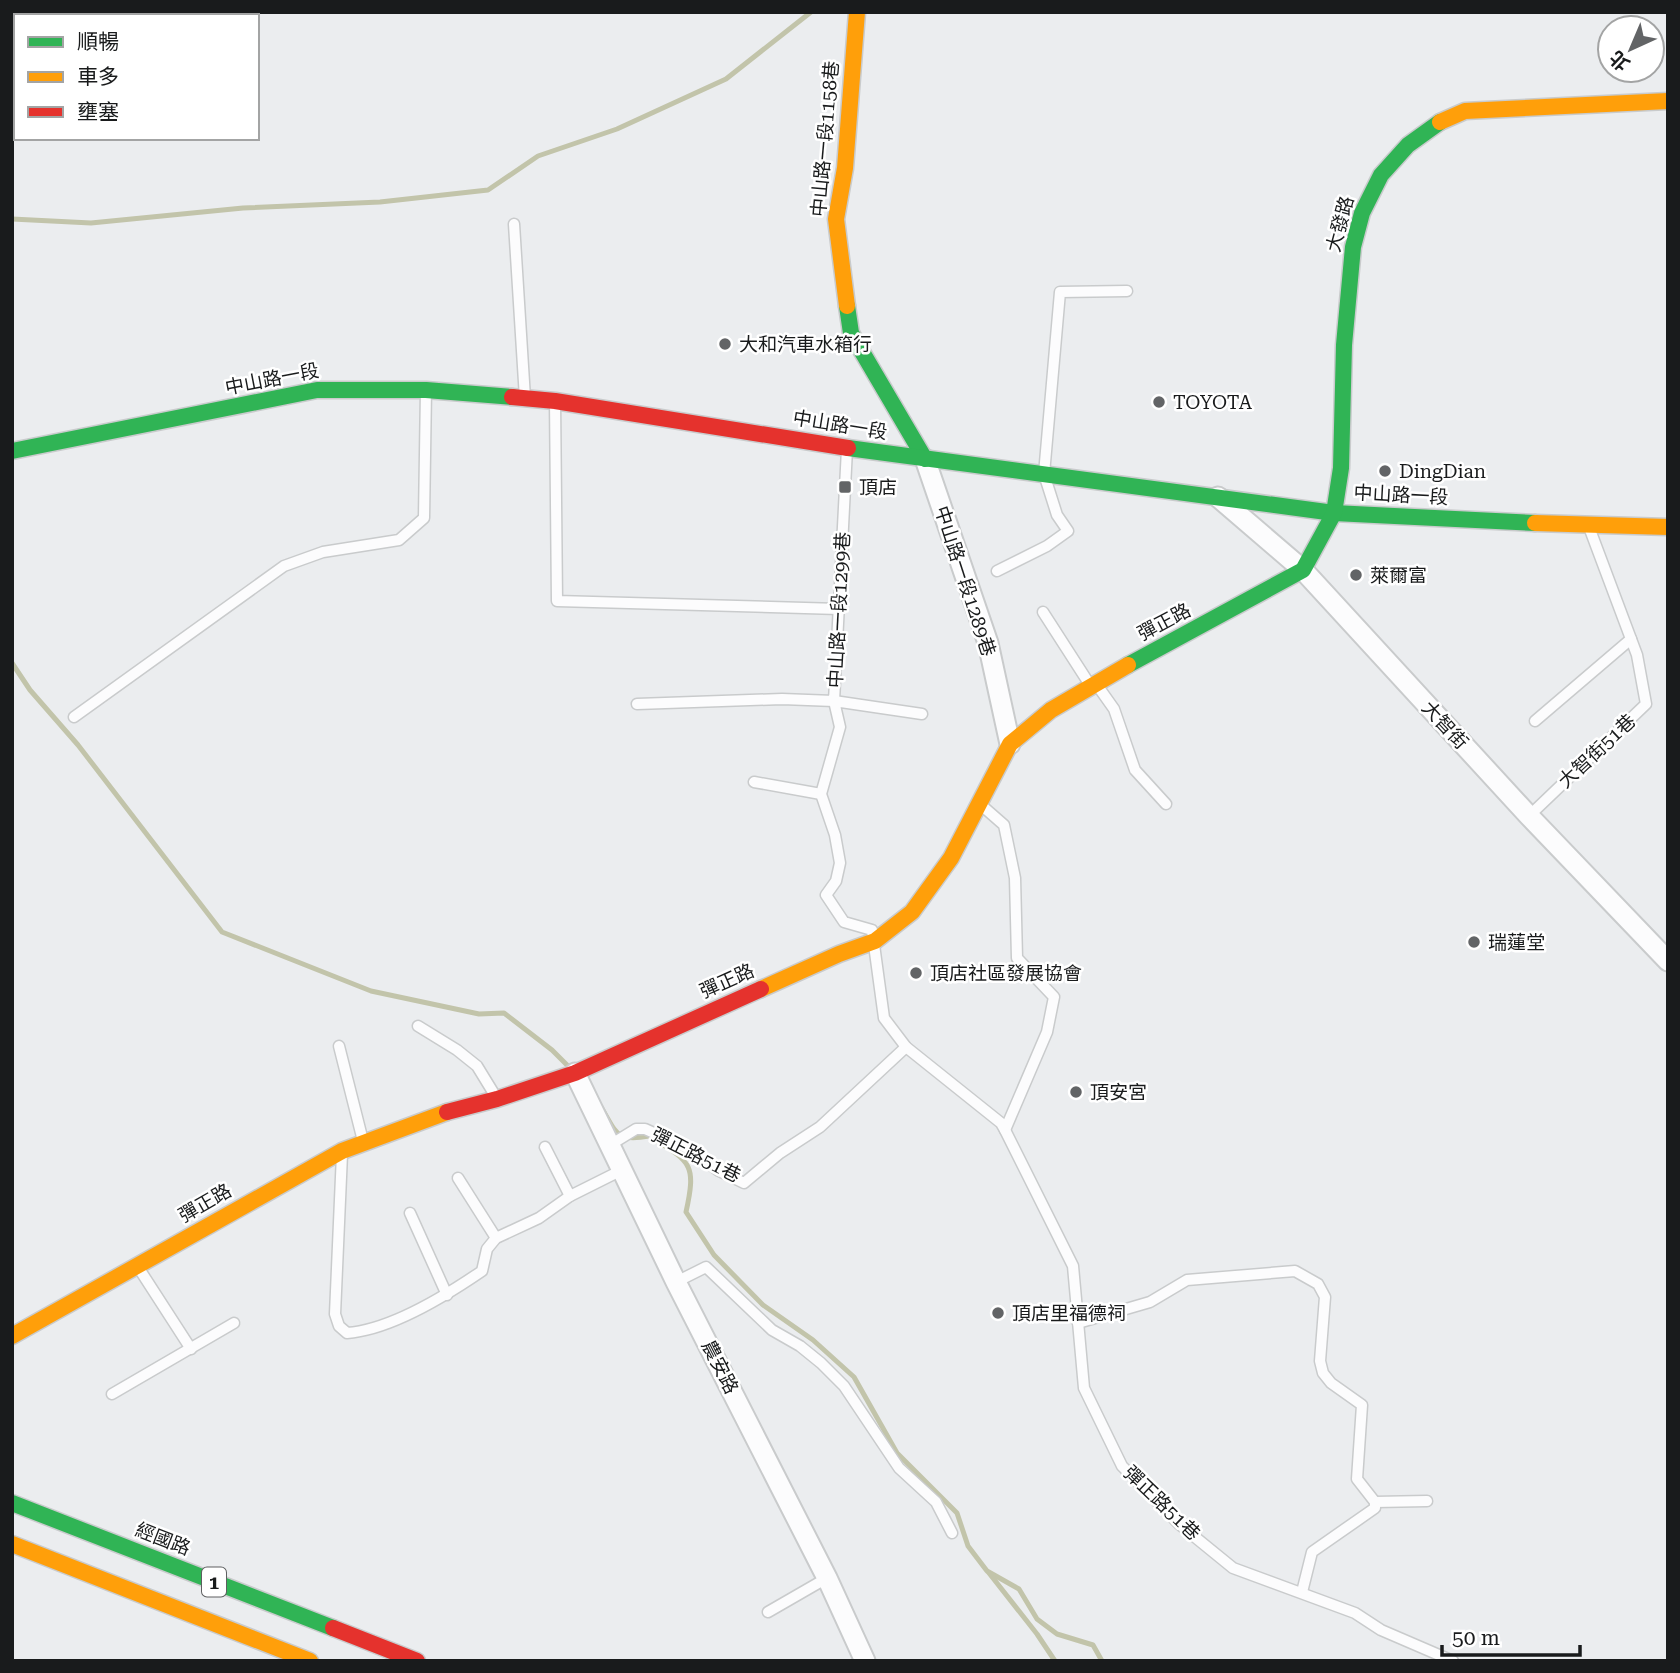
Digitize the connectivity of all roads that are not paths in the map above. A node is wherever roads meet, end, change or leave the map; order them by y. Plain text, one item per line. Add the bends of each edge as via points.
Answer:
1 (857, 12) edge
2 (1668, 101) edge
3 (514, 224) dead end
4 (1127, 291) dead end
5 (426, 390) junction
6 (525, 398) junction
7 (555, 401) junction
8 (847, 448) junction
9 (12, 452) edge
10 (925, 459) junction
11 (1044, 474) junction
12 (1217, 496) junction
13 (1334, 513) junction
14 (1589, 526) junction
15 (1668, 527) edge
16 (1303, 570) junction
17 (997, 571) dead end
18 (839, 609) junction
19 (1043, 612) dead end
20 (1631, 639) junction
21 (1093, 684) junction
22 (834, 701) junction
23 (637, 704) dead end
24 (922, 714) dead end
25 (74, 717) dead end
26 (1535, 722) dead end
27 (1010, 744) junction
28 (754, 782) dead end
29 (821, 794) junction
30 (979, 804) junction
31 (1166, 804) dead end
32 (1529, 816) junction
33 (875, 940) junction
34 (1668, 961) edge
35 (418, 1026) dead end
36 (339, 1046) dead end
37 (906, 1047) junction
38 (575, 1073) junction
39 (497, 1099) junction
40 (1005, 1130) junction
41 (363, 1142) junction
42 (610, 1145) junction
43 (545, 1146) dead end
44 (342, 1151) junction
45 (622, 1170) junction
46 (458, 1178) dead end
47 (570, 1196) junction
48 (410, 1213) dead end
49 (496, 1238) junction
50 (137, 1265) junction
51 (676, 1282) junction
52 (447, 1295) junction
53 (234, 1323) dead end
54 (1078, 1323) junction
55 (12, 1336) edge
56 (191, 1349) junction
57 (112, 1394) dead end
58 (1427, 1501) dead end
59 (1375, 1502) junction
60 (12, 1503) edge
61 (952, 1533) dead end
62 (12, 1544) edge
63 (827, 1578) junction
64 (1303, 1592) junction
65 (768, 1612) dead end
66 (310, 1661) edge
67 (417, 1661) edge
68 (865, 1661) edge
69 (1453, 1661) edge

1 - 10 street, 中山路一段1158巷 via 845,168 836,219 851,333
2 - 13 street, 大發路 via 1465,111 1428,128 1381,175 1362,213 1353,247 1344,345 1341,468
3 - 6 lane
4 - 11 lane via 1060,292
5 - 6 street, 中山路一段
5 - 9 street, 中山路一段 via 317,390
5 - 25 lane via 424,518 399,540 323,552 284,566
6 - 7 street, 中山路一段
7 - 8 street, 中山路一段
7 - 18 lane via 557,601
8 - 10 street, 中山路一段
8 - 18 lane, 中山路一段1299巷
10 - 11 street, 中山路一段
10 - 27 street, 中山路一段1289巷 via 988,643
11 - 12 street, 中山路一段
11 - 17 lane via 1057,515 1068,531
12 - 13 street, 中山路一段
12 - 16 street, 大智街
13 - 14 street, 中山路一段
13 - 16 street
14 - 15 street, 中山路一段
14 - 20 lane
16 - 21 street, 彈正路
16 - 32 street, 大智街
18 - 22 lane, 中山路一段1299巷
19 - 21 lane
20 - 26 lane
20 - 32 lane, 大智街51巷 via 1646,704
21 - 27 street, 彈正路 via 1051,710
21 - 31 lane via 1114,709 1135,771
22 - 23 lane, 中山路一段1299巷
22 - 24 lane
22 - 29 lane via 840,727
27 - 30 street, 彈正路
28 - 29 lane
29 - 33 lane via 840,863 836,881 826,895 844,922 872,930
30 - 33 street, 彈正路 via 951,858 912,912
30 - 40 lane via 1004,825 1015,878 1017,958 1054,997 1047,1032
32 - 34 street, 大智街
33 - 37 lane, 彈正路51巷 via 884,1018
33 - 38 street, 彈正路
35 - 39 lane via 477,1066
36 - 41 lane
37 - 40 lane, 彈正路51巷
37 - 42 lane, 彈正路51巷 via 820,1127 744,1183 645,1129 636,1129
38 - 39 street, 彈正路
38 - 42 street, 農安路
39 - 41 street, 彈正路
40 - 54 lane, 彈正路51巷 via 1073,1266
41 - 44 street, 彈正路
42 - 45 street, 農安路
43 - 47 lane
44 - 50 street, 彈正路
44 - 52 lane via 335,1314 339,1326 347,1333 366,1332
45 - 47 lane
45 - 51 street, 農安路
46 - 49 lane
47 - 49 lane via 539,1218
48 - 52 lane
49 - 52 lane via 487,1249 482,1270
50 - 55 street, 彈正路
50 - 56 lane
51 - 61 lane via 706,1267 772,1330 821,1363 844,1386 899,1468 936,1502
51 - 63 street, 農安路
53 - 56 lane
54 - 59 lane via 1150,1302 1186,1280 1295,1271 1318,1284 1325,1297 1323,1373 1362,1405 1357,1479
54 - 64 lane, 彈正路51巷 via 1084,1388 1122,1466 1179,1524 1233,1568
56 - 57 lane
58 - 59 lane
59 - 64 lane via 1375,1508 1312,1552
60 - 67 street, 經國路 / 1
62 - 66 street, 1
63 - 65 lane
63 - 68 street, 農安路
64 - 69 lane, 彈正路51巷

